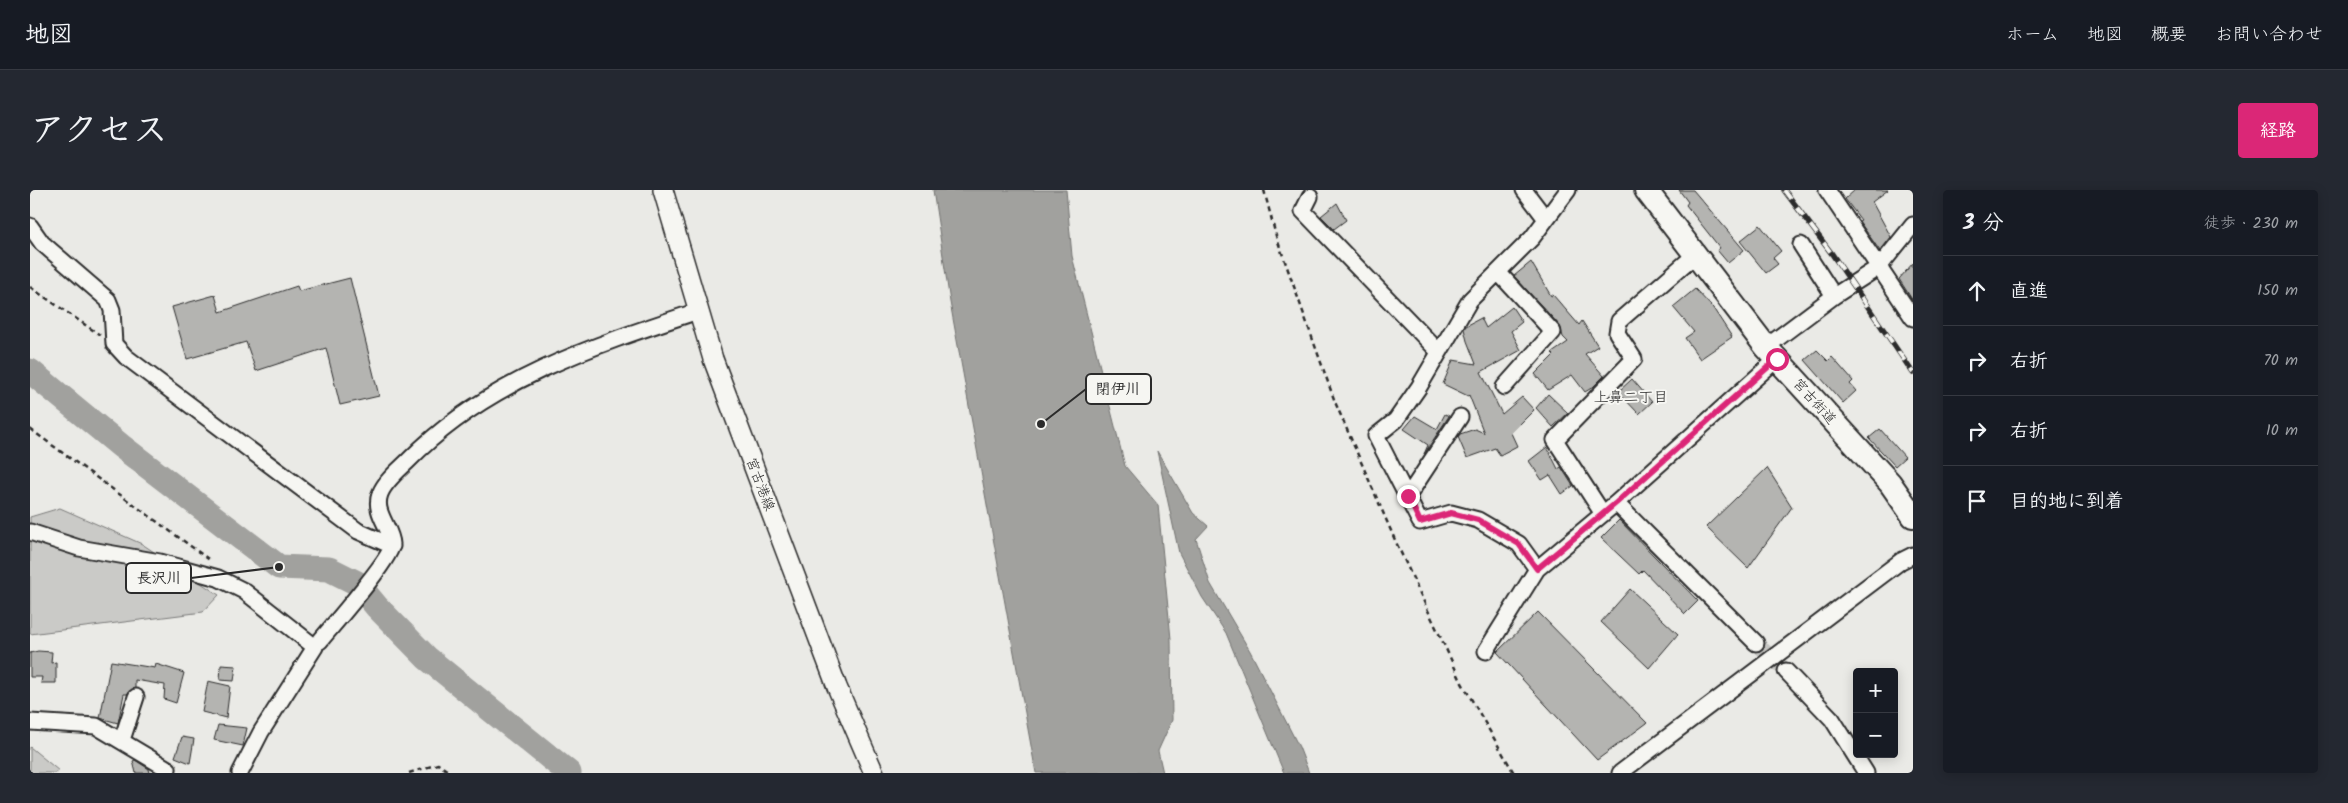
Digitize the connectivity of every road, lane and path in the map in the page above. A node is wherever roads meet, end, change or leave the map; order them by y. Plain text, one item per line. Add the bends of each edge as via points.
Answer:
1 (663, 190) edge
2 (1264, 190) edge
3 (1524, 190) edge
4 (1568, 190) edge
5 (1646, 190) edge
6 (1827, 190) edge
7 (1310, 197) dead end
8 (1546, 219) junction
9 (1913, 225) edge
10 (30, 226) edge
11 (1801, 245) dead end
12 (1696, 254) junction
13 (1879, 267) junction
14 (1498, 272) junction
15 (30, 287) edge
16 (1834, 296) junction
17 (698, 311) junction
18 (1913, 318) edge
19 (114, 344) junction
20 (1439, 352) junction
21 (1772, 353) junction
22 (1504, 387) dead end
23 (1460, 417) dead end
24 (30, 430) edge
25 (1408, 496) junction
26 (1616, 503) junction
27 (1603, 514) junction
28 (1913, 516) edge
29 (30, 532) edge
30 (392, 546) junction
31 (1913, 555) edge
32 (217, 566) dead end
33 (1537, 569) junction
34 (320, 641) dead end
35 (1756, 643) tunnel mouth
36 (1486, 651) dead end
37 (1786, 671) tunnel mouth
38 (136, 698) dead end
39 (30, 722) edge
40 (122, 740) junction
41 (167, 773) edge
42 (240, 773) edge
43 (409, 773) edge
44 (451, 773) edge
45 (874, 773) edge
46 (1514, 773) edge
47 (1620, 773) edge
48 (1866, 773) edge

1 - 17 main road, 宮古港線
2 - 46 path via 1276,236 1335,402 1462,683
3 - 8 street
4 - 8 street
5 - 12 highway, 宮古街道
6 - 13 street
7 - 20 street via 1303,211
8 - 14 street
9 - 13 street
10 - 19 street via 42,243 108,300 112,310
11 - 16 street
12 - 21 highway, 宮古街道
12 - 27 street via 1619,320 1617,333 1634,359 1555,440
13 - 16 street
13 - 18 street
14 - 20 street via 1470,300
14 - 22 street via 1553,332
15 - 19 path
16 - 21 street
17 - 30 street via 612,339 531,374 486,398 428,440 390,478 379,495 379,512
17 - 45 main road, 宮古港線 via 713,359 837,687
19 - 30 street via 126,357 358,531
20 - 25 street via 1396,420 1376,436
21 - 26 street
21 - 28 highway, 宮古街道 via 1890,483
23 - 25 street
24 - 32 path
25 - 33 street via 1420,522 1451,513 1478,520 1519,544
26 - 27 street
26 - 35 street
27 - 33 street
29 - 42 street via 79,548 160,562 218,578 244,591 315,648 261,732
30 - 34 street
31 - 47 street
33 - 36 street
37 - 48 street via 1832,719
38 - 40 street
39 - 40 street via 96,726
40 - 41 street via 168,769
43 - 44 path via 438,764

